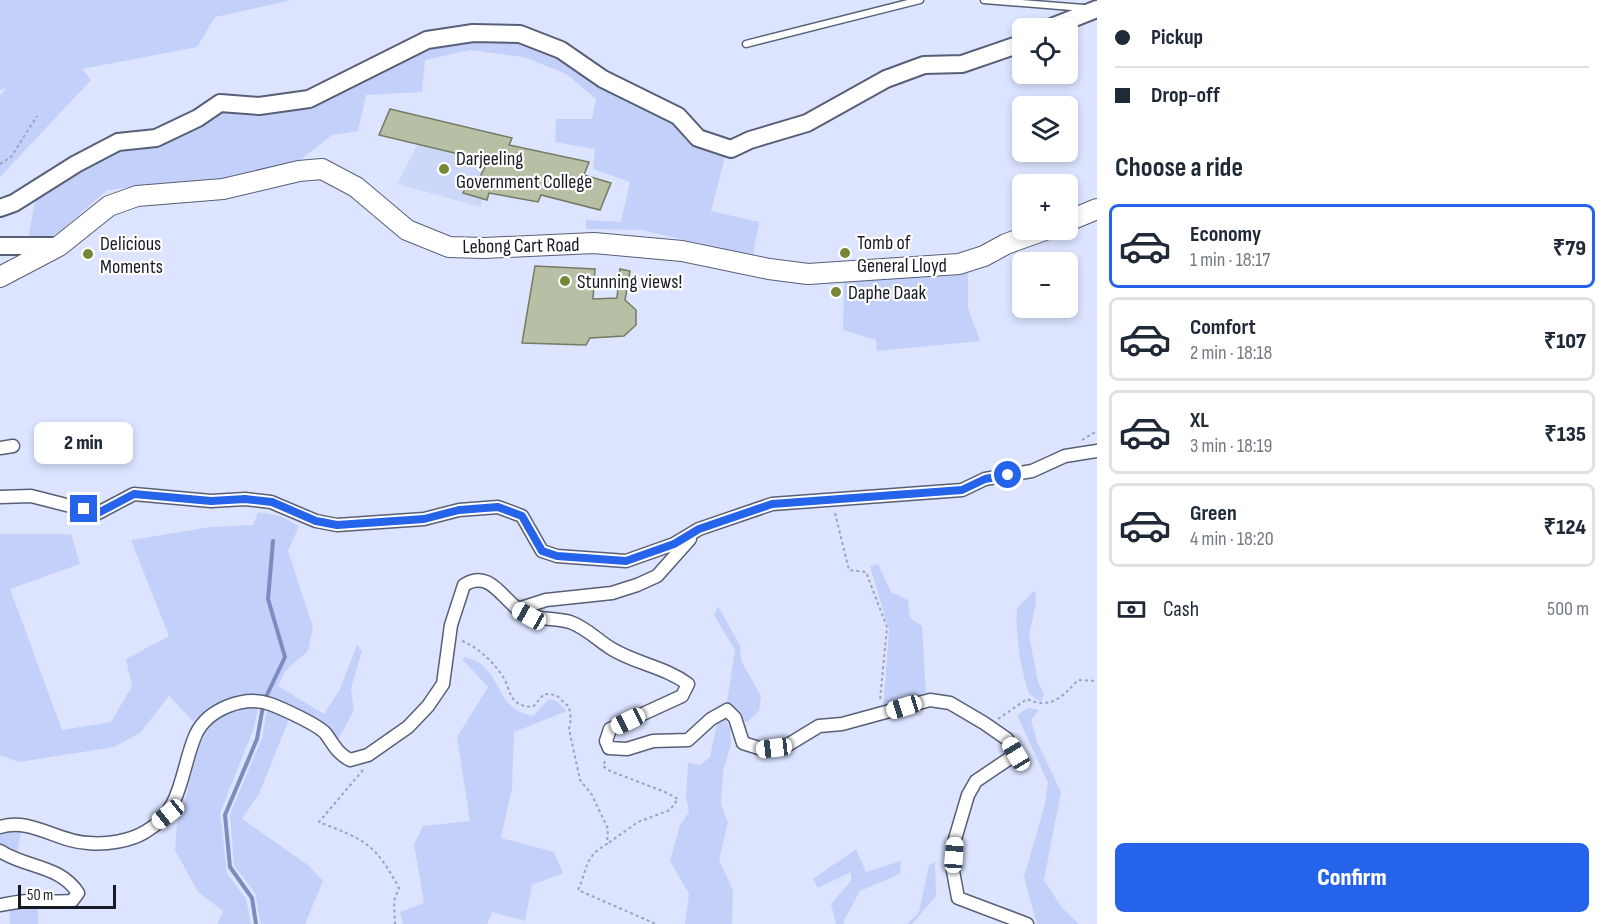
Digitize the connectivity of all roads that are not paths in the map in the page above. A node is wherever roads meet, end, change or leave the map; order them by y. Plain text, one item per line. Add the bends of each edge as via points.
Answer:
1 (920, 0) edge
2 (984, 0) edge
3 (1097, 9) edge
4 (1074, 18) edge
5 (746, 44) dead end
6 (1012, 47) edge
7 (0, 208) edge
8 (1097, 209) edge
9 (1078, 217) edge
10 (1019, 240) edge
11 (0, 246) edge
12 (59, 246) junction
13 (0, 278) edge
14 (13, 446) dead end
15 (0, 448) edge
16 (1097, 451) edge
17 (0, 497) edge
18 (699, 529) junction
19 (518, 609) junction
20 (0, 827) edge
21 (0, 851) edge
22 (0, 905) edge
23 (1027, 924) edge

1 - 5 lane
2 - 3 lane
3 - 4 main road
6 - 7 main road via 962,64 924,65 886,79 807,123 731,149 698,138 678,116 603,79 561,50 520,34 456,35 427,40 309,99 259,106 220,104 156,138 118,142
8 - 9 highway
10 - 12 highway, Lebong Cart Road via 958,264 808,274 682,251 594,243 450,247 407,230 356,187 322,169 223,189 137,196 109,206
11 - 12 main road
12 - 13 highway, Lebong Cart Road
14 - 15 street
16 - 18 street via 1065,456 1032,471 985,479 962,490 772,504
17 - 18 street via 31,496 98,513 134,494 211,501 245,499 272,502 316,521 337,525 424,519 459,510 498,507 522,516 542,551 603,561 626,561 674,544
18 - 19 street via 657,576 637,585 612,593 546,600
19 - 20 street via 486,580 472,580 464,585 451,625 443,684 408,727 368,755 350,760 333,747 325,732 269,704 249,700 229,705 209,718 197,733 179,794 168,814 146,832 124,840 87,844 35,828 10,824
19 - 23 street via 529,616 585,628 611,649 671,672 688,684 682,696 610,729 606,741 609,748 688,740 727,710 735,718 743,743 762,749 786,746 819,726 842,724 930,700 950,702 984,723 1007,739 1016,754 976,782 968,795 955,838 953,871 958,898
21 - 22 street via 70,881 78,893 72,901

